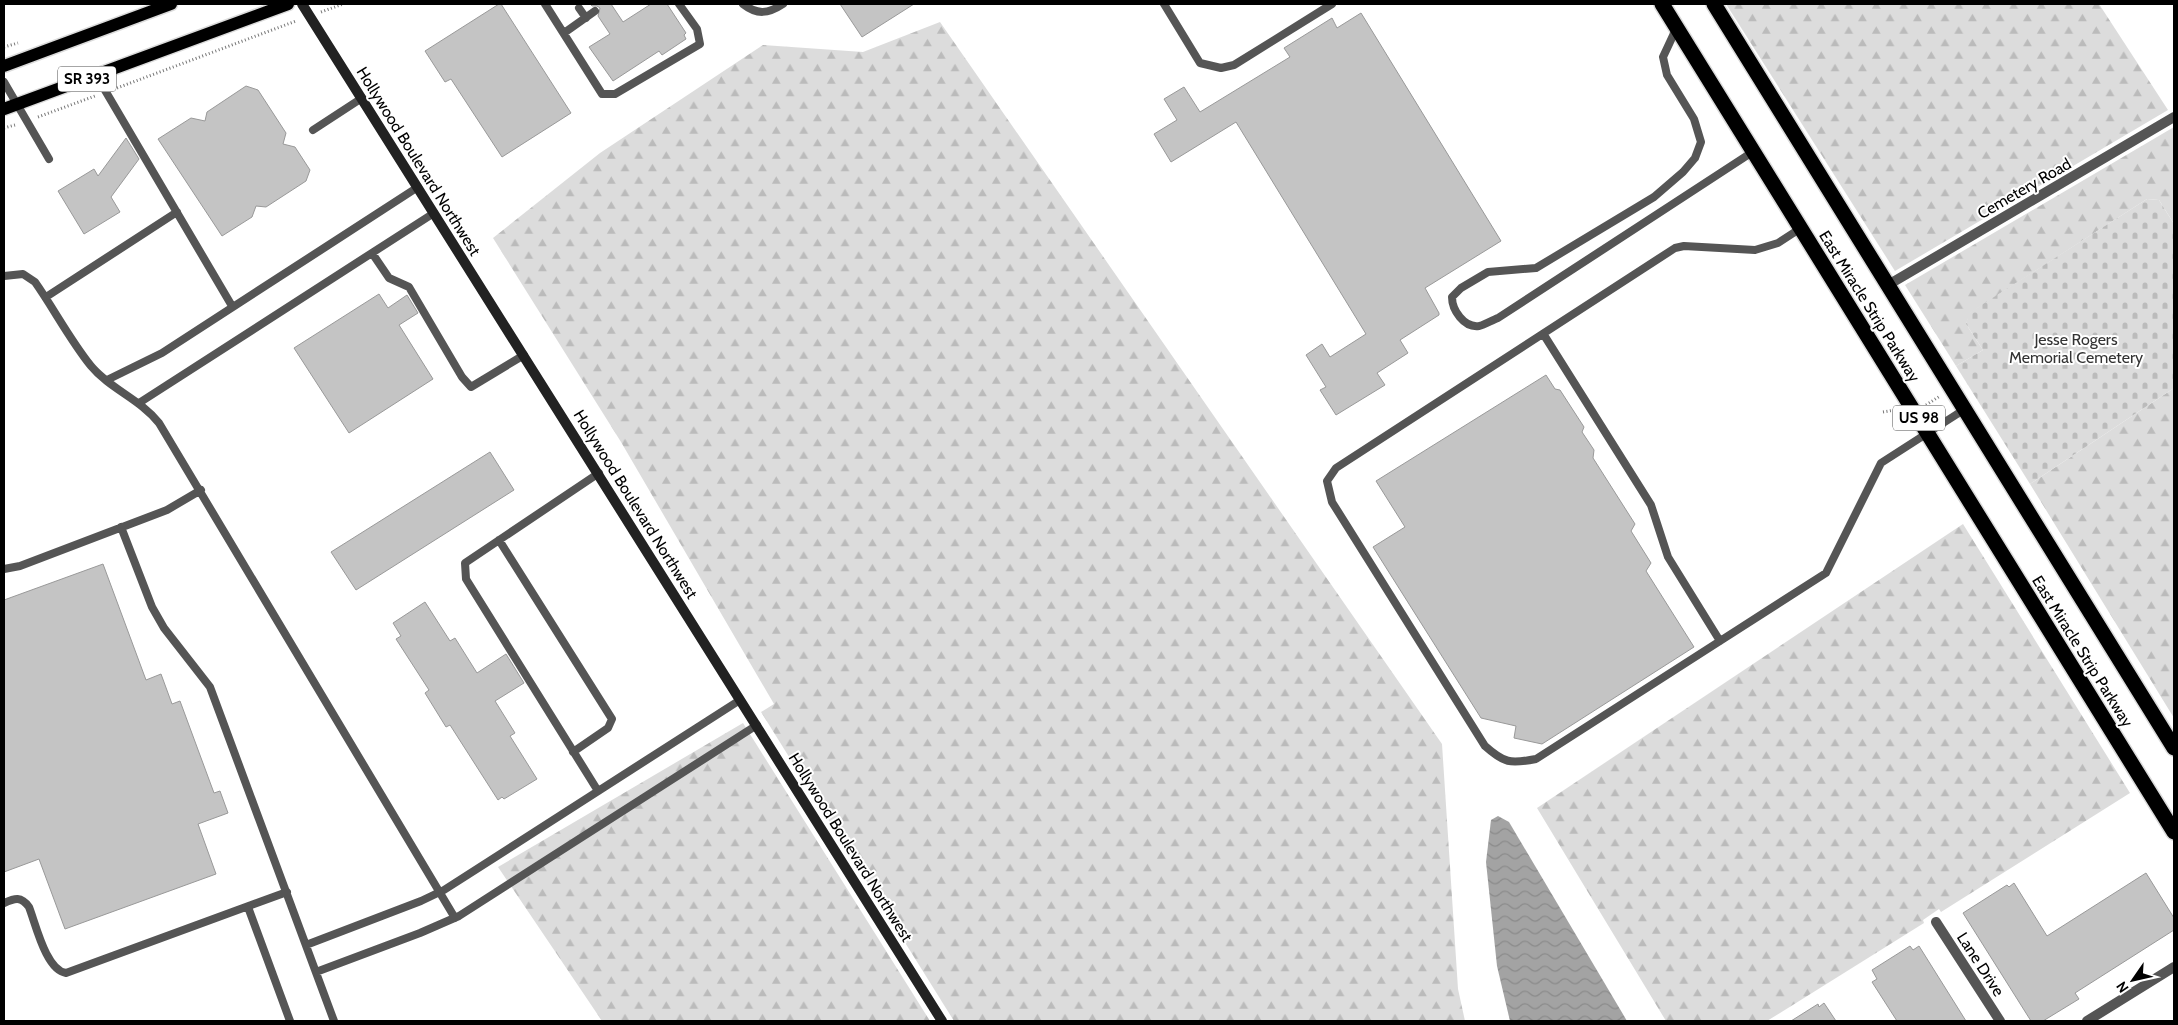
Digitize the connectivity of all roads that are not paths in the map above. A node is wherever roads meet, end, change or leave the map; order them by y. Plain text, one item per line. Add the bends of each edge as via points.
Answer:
1 (171, 4) edge
2 (288, 4) edge
3 (302, 4) edge
4 (545, 4) edge
5 (679, 4) edge
6 (743, 4) edge
7 (783, 4) edge
8 (1164, 4) edge
9 (1332, 4) edge
10 (1662, 4) edge
11 (1714, 4) edge
12 (156, 6) edge
13 (579, 8) dead end
14 (595, 11) dead end
15 (586, 18) junction
16 (1677, 27) junction
17 (564, 33) junction
18 (4, 66) edge
19 (96, 75) junction
20 (4, 82) edge
21 (362, 98) junction
22 (17, 104) junction
23 (4, 109) edge
24 (2174, 117) edge
25 (313, 130) dead end
26 (1754, 151) junction
27 (49, 159) dead end
28 (418, 187) junction
29 (177, 212) junction
30 (434, 213) junction
31 (1802, 228) junction
32 (372, 253) junction
33 (4, 276) edge
34 (1888, 285) junction
35 (46, 297) junction
36 (232, 306) junction
37 (1544, 335) junction
38 (524, 355) junction
39 (107, 380) junction
40 (140, 403) junction
41 (1965, 409) junction
42 (1928, 433) junction
43 (599, 473) junction
44 (202, 490) junction
45 (121, 528) junction
46 (499, 540) junction
47 (4, 569) edge
48 (1720, 641) junction
49 (740, 700) junction
50 (757, 725) junction
51 (2174, 748) edge
52 (573, 752) junction
53 (598, 791) junction
54 (2174, 832) edge
55 (286, 892) junction
56 (439, 892) junction
57 (4, 903) edge
58 (248, 906) junction
59 (455, 918) junction
60 (1936, 922) dead end
61 (306, 945) junction
62 (2174, 967) edge
63 (316, 972) junction
64 (290, 1021) edge
65 (334, 1021) edge
66 (942, 1021) edge
67 (2000, 1021) edge
68 (2088, 1021) edge

1 - 12 main road, SR 393
2 - 19 main road, SR 393
3 - 21 street, Hollywood Boulevard Northwest
4 - 17 lane
5 - 17 lane via 697,29 700,44 616,94 602,94
6 - 7 lane via 764,13
8 - 9 lane via 1200,63 1221,68 1234,65
10 - 16 highway, East Miracle Strip Parkway / US 98
11 - 34 highway, East Miracle Strip Parkway / US 98
12 - 18 main road, SR 393
13 - 15 lane
14 - 15 lane
15 - 17 lane
16 - 26 highway, East Miracle Strip Parkway / US 98
16 - 26 lane via 1663,57 1667,76 1694,119 1701,142 1696,158 1654,197 1536,268 1488,272 1461,288 1452,297 1452,306 1470,324 1479,326 1498,318
19 - 22 main road, SR 393
19 - 29 lane
20 - 22 lane
21 - 25 lane
21 - 28 street, Hollywood Boulevard Northwest
22 - 23 main road, SR 393
22 - 27 lane
24 - 34 street, Cemetery Road
26 - 31 highway, East Miracle Strip Parkway / US 98
28 - 30 street, Hollywood Boulevard Northwest
28 - 36 lane
29 - 35 lane
29 - 36 lane
30 - 32 lane
30 - 38 street, Hollywood Boulevard Northwest
31 - 37 lane via 1778,243 1755,250 1675,248
31 - 42 highway, East Miracle Strip Parkway / US 98
32 - 38 lane via 389,278 409,287 470,387
32 - 40 lane
33 - 35 lane via 23,274 35,282
34 - 41 highway, East Miracle Strip Parkway / US 98
35 - 39 lane via 92,366
36 - 39 lane via 162,352
37 - 48 lane via 1651,505 1668,556
37 - 48 lane via 1336,468 1328,481 1332,502 1485,746 1499,759 1519,762 1536,759
38 - 43 street, Hollywood Boulevard Northwest
39 - 40 lane
40 - 44 lane via 159,423
41 - 42 lane
41 - 51 highway, East Miracle Strip Parkway / US 98
42 - 48 lane via 1881,463 1826,573
42 - 54 highway, East Miracle Strip Parkway / US 98
43 - 46 lane
43 - 49 street, Hollywood Boulevard Northwest
44 - 45 lane via 167,510
44 - 56 lane
45 - 47 lane
45 - 55 lane via 152,607 164,628 210,687
46 - 52 lane via 465,563 466,579
46 - 52 lane via 612,719 608,728
49 - 50 street, Hollywood Boulevard Northwest
49 - 53 lane
50 - 59 lane
50 - 66 street, Hollywood Boulevard Northwest
52 - 53 lane
53 - 56 lane
55 - 58 lane
55 - 61 lane
56 - 59 lane
56 - 61 lane
57 - 58 lane via 16,898 24,900 50,962 58,972 66,973
58 - 64 lane
59 - 63 lane
60 - 67 street, Lane Drive
61 - 63 lane
62 - 68 street
63 - 65 lane

